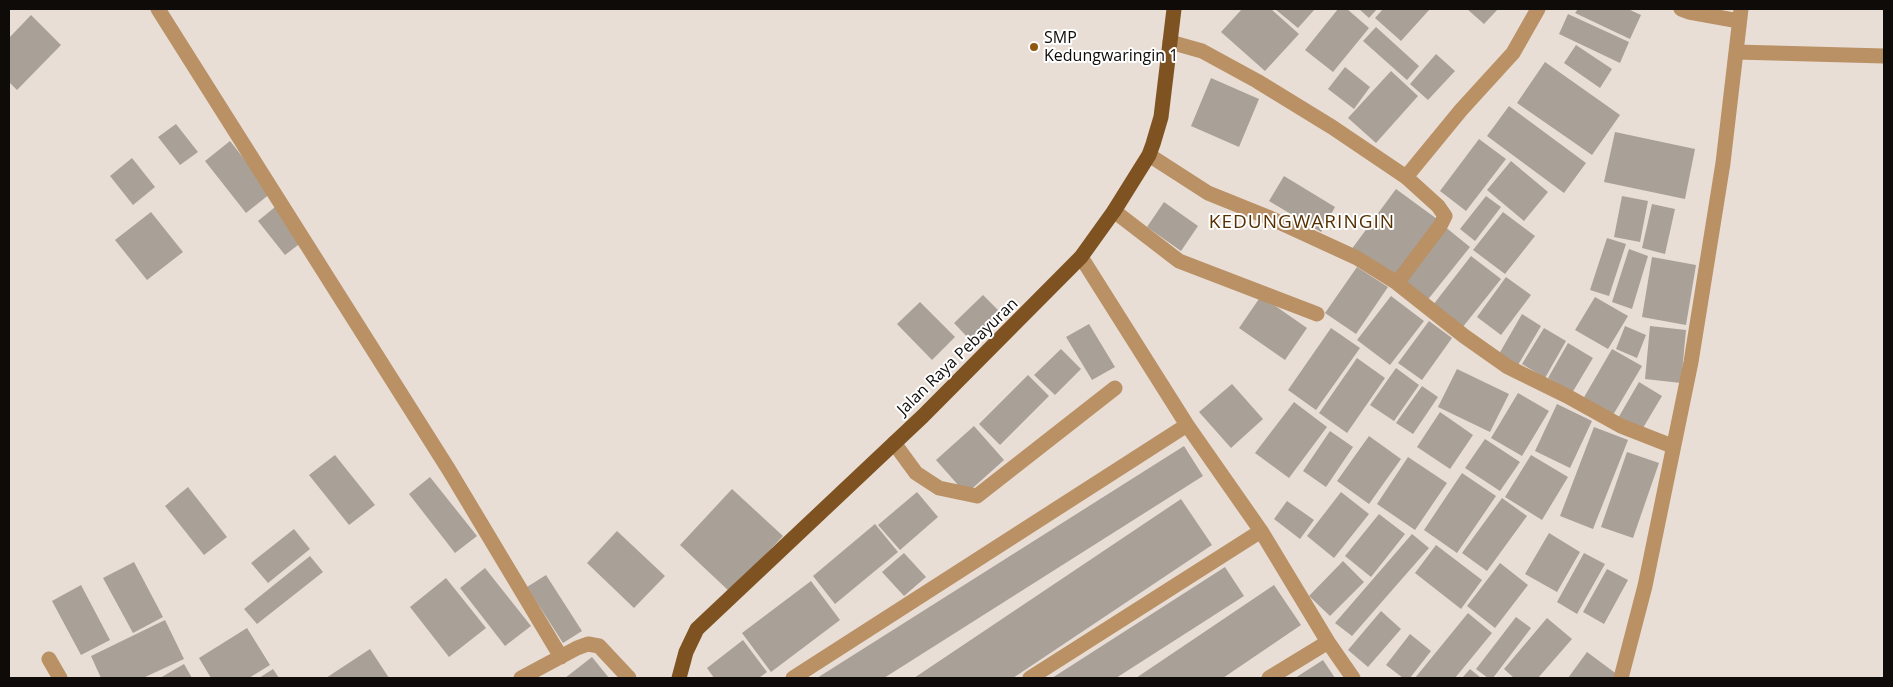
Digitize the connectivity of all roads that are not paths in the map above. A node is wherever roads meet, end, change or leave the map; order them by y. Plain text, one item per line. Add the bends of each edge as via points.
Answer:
1 (158, 9) edge
2 (1174, 9) edge
3 (1538, 9) edge
4 (1681, 9) edge
5 (1740, 15) edge
6 (1170, 42) junction
7 (1736, 52) junction
8 (1884, 56) edge
9 (1149, 155) junction
10 (1406, 177) junction
11 (1114, 211) junction
12 (1081, 257) junction
13 (1397, 284) junction
14 (1317, 314) dead end
15 (1115, 388) dead end
16 (1187, 425) junction
17 (894, 443) junction
18 (1672, 446) junction
19 (1261, 531) junction
20 (1328, 642) junction
21 (561, 657) junction
22 (48, 659) dead end
23 (60, 678) edge
24 (521, 678) edge
25 (629, 678) edge
26 (679, 678) edge
27 (792, 678) edge
28 (1030, 678) edge
29 (1269, 678) edge
30 (1353, 678) edge
31 (1621, 678) edge

1 - 21 street via 449,470
2 - 6 main road, Jalan Raya Pebayuran
3 - 10 street via 1513,53
4 - 5 street
5 - 7 street
6 - 9 main road, Jalan Raya Pebayuran via 1161,117
6 - 10 street via 1202,51 1257,81
7 - 8 street
7 - 18 street via 1691,362
9 - 11 main road, Jalan Raya Pebayuran
9 - 13 street via 1208,193 1357,258
10 - 13 street via 1445,216
11 - 12 main road, Jalan Raya Pebayuran
11 - 14 street via 1179,261
12 - 16 street
12 - 17 main road, Jalan Raya Pebayuran
13 - 18 street via 1508,367 1620,426
15 - 17 street via 977,496 939,488 916,473
16 - 19 street
16 - 27 street
17 - 26 main road, Jalan Raya Pebayuran via 697,629
18 - 31 street via 1645,586
19 - 20 street
19 - 28 street
20 - 29 street
20 - 30 street
21 - 24 street
21 - 25 street via 588,644 599,646
22 - 23 street

